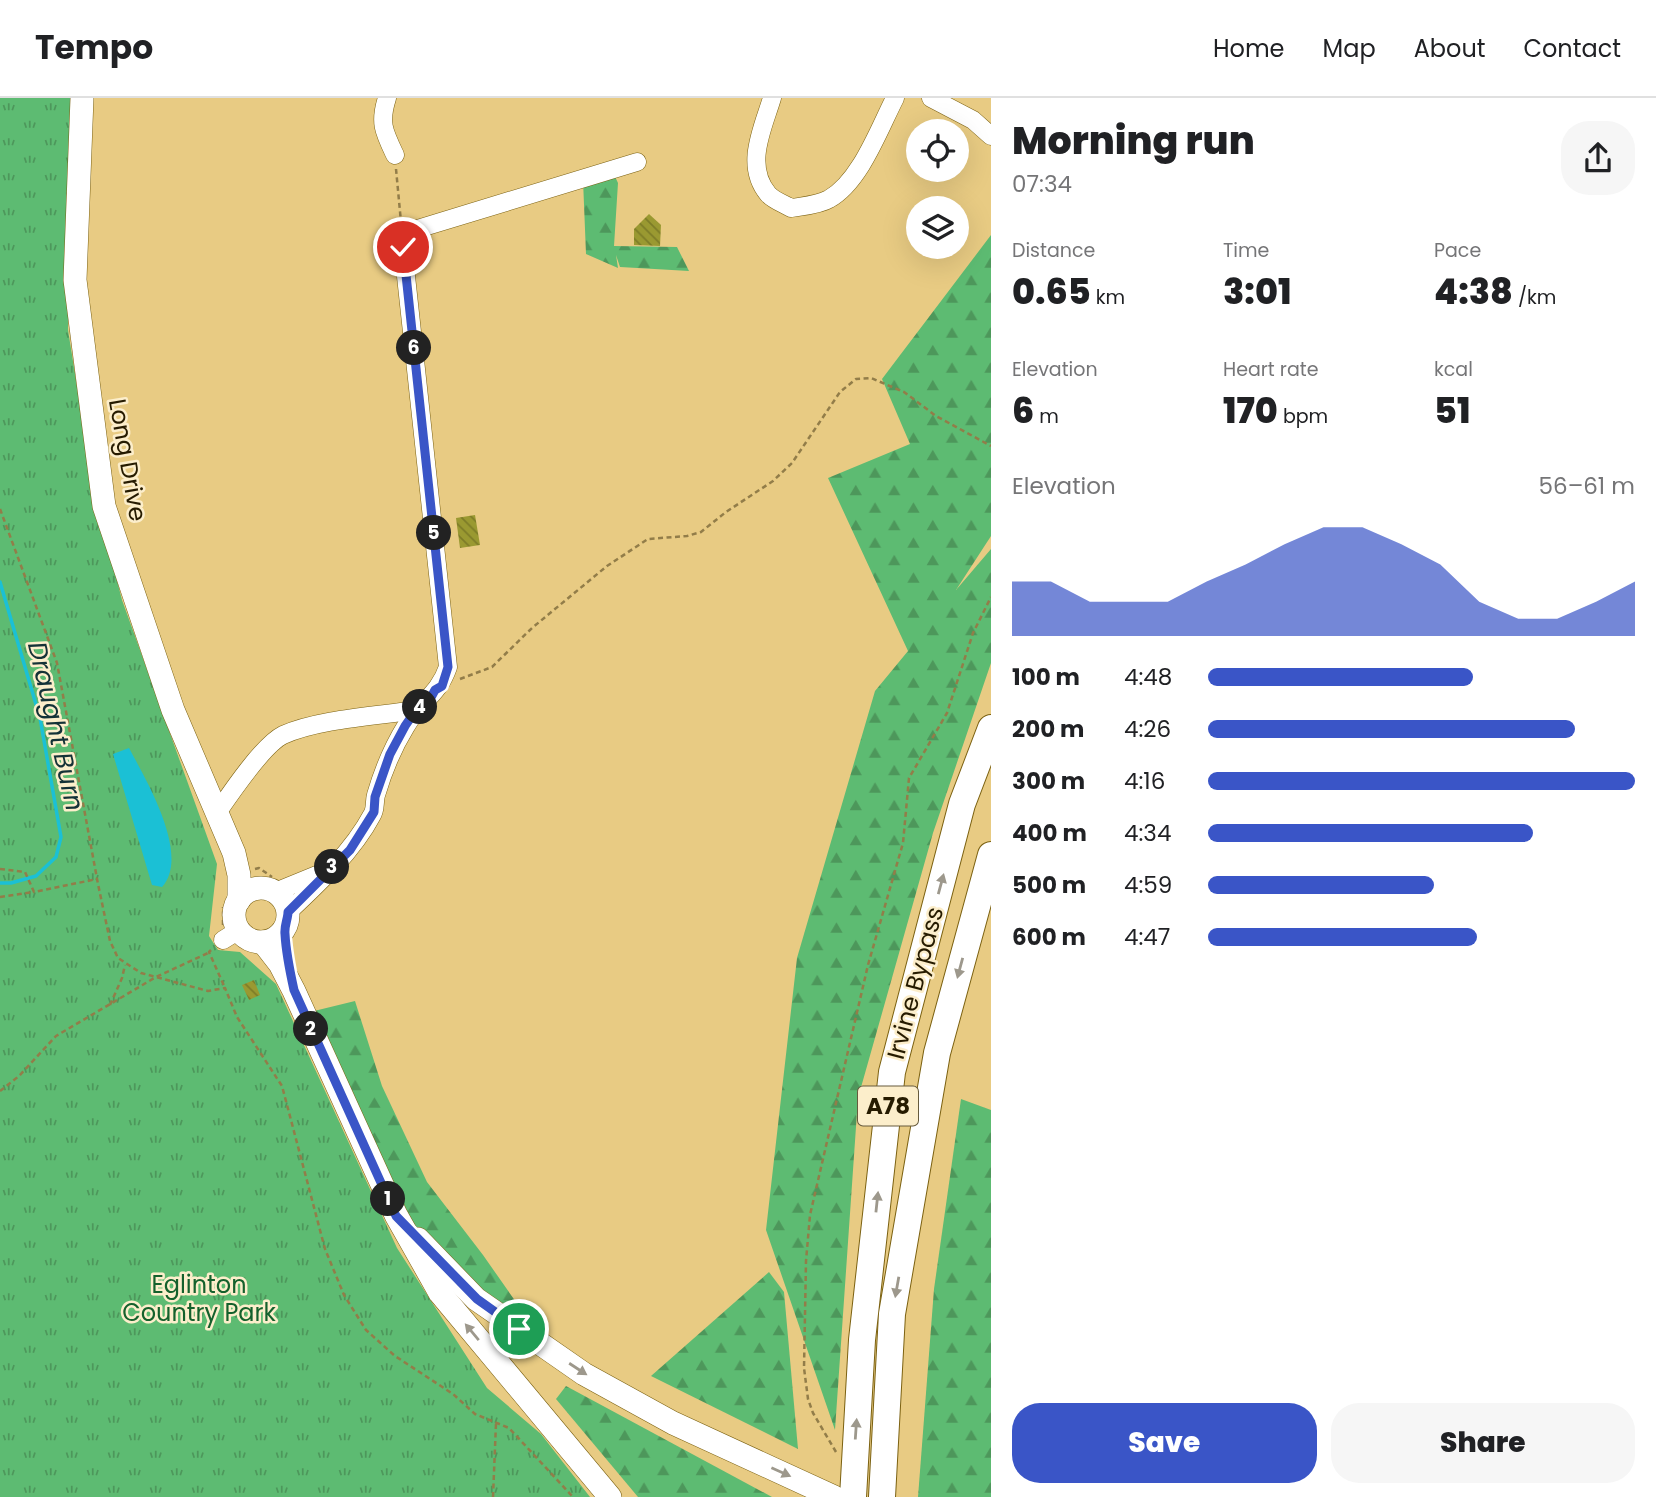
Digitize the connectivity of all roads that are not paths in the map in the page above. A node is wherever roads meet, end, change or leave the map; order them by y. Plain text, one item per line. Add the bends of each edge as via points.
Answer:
1 (82, 98) edge
2 (387, 98) edge
3 (772, 98) edge
4 (895, 98) edge
5 (931, 98) edge
6 (991, 136) edge
7 (395, 155) road end
8 (637, 162) dead end
9 (416, 710) junction
10 (991, 728) edge
11 (218, 813) junction
12 (234, 853) junction
13 (991, 855) edge
14 (329, 870) junction
15 (269, 890) junction
16 (239, 900) junction
17 (286, 920) junction
18 (263, 942) junction
19 (294, 990) junction
20 (396, 1216) junction
21 (825, 1492) edge
22 (610, 1497) edge
23 (853, 1497) edge
24 (882, 1497) edge

1 - 11 main road, Long Drive via 75,280 104,506 173,710
2 - 7 street via 383,130
3 - 4 street via 755,153 760,180 769,196 791,208 827,201 841,191 863,161
5 - 6 street via 973,120
8 - 9 street via 414,230 402,239 448,667 442,686
9 - 11 street via 317,725 281,736 235,786
9 - 14 street via 390,754 374,812 350,850
23 -> 10 highway, Irvine Bypass / A78 via 862,1340 892,1072 962,804
11 - 12 main road, Long Drive
12 - 15 main road, Long Drive
12 - 16 main road, Long Drive
13 -> 24 highway, Irvine Bypass / A78 via 937,1053 894,1300
14 - 15 street via 298,885
14 - 17 street
15 - 16 main road via 249,891
15 - 17 main road via 286,904
16 - 18 main road via 231,935
17 - 18 main road via 276,938
17 - 19 main road
18 - 19 main road
19 - 20 main road
20 -> 21 main road via 477,1299 584,1374 673,1423
22 -> 20 main road via 440,1293

